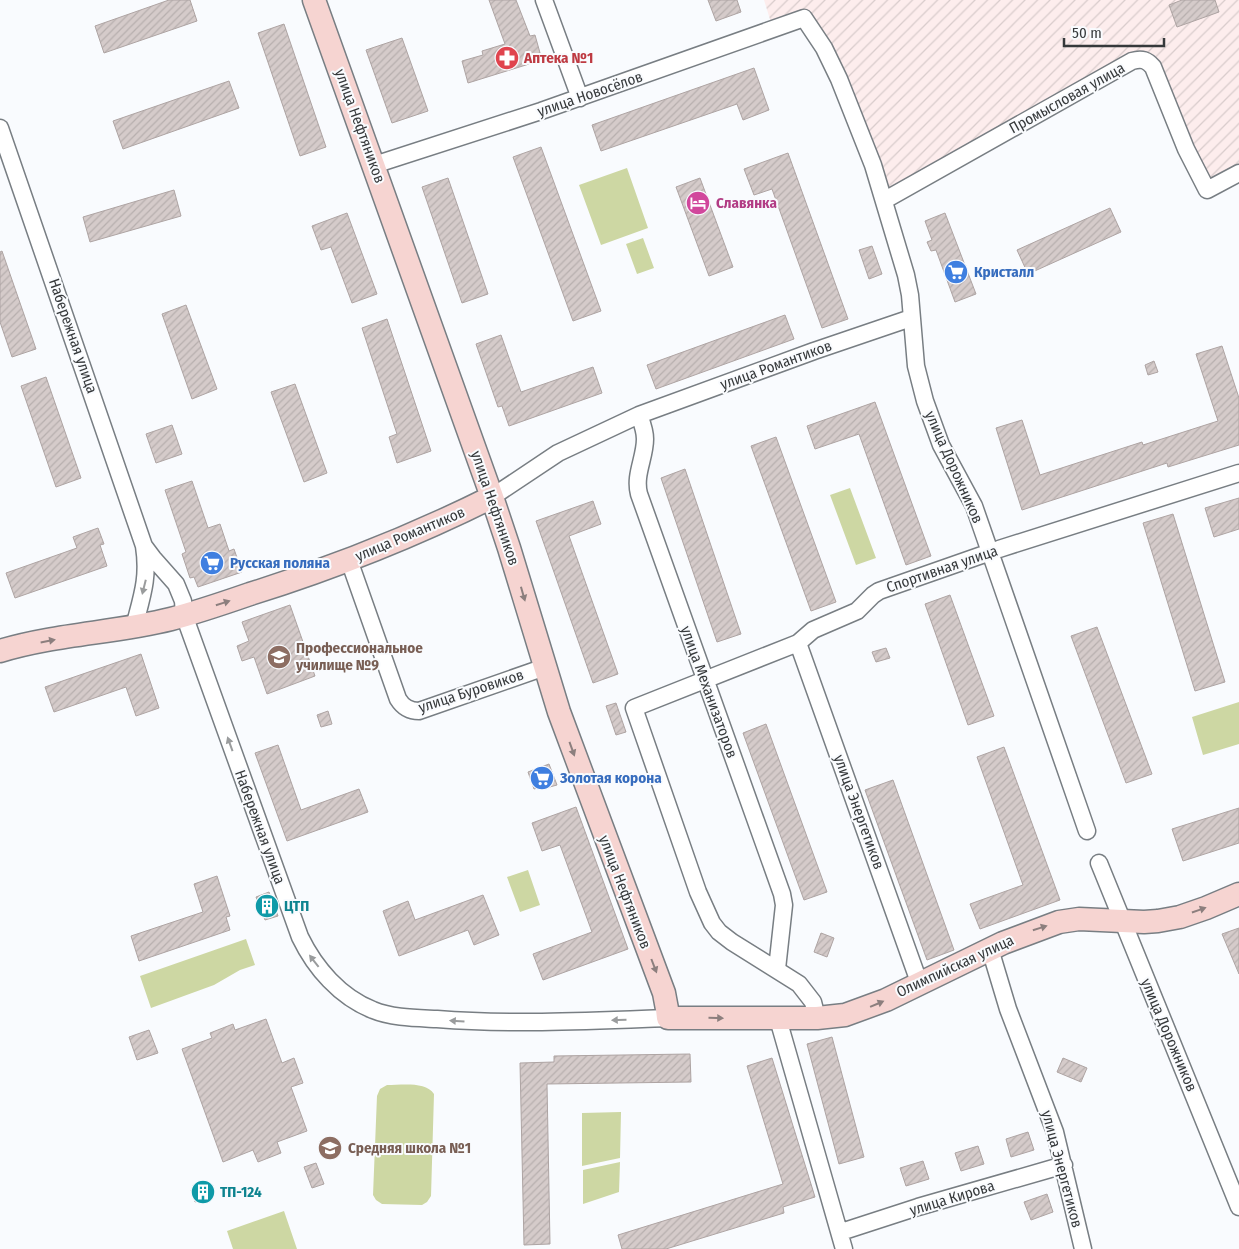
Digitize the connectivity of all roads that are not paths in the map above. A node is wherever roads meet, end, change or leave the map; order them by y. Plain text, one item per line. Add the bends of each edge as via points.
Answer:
1 (314, 0) edge
2 (544, 0) edge
3 (804, 18) joint
4 (580, 98) junction
5 (0, 128) edge
6 (374, 165) junction
7 (1239, 173) edge
8 (885, 200) junction
9 (911, 318) junction
10 (639, 415) junction
11 (1239, 473) edge
12 (492, 497) junction
13 (144, 546) junction
14 (990, 552) junction
15 (349, 560) junction
16 (184, 615) junction
17 (134, 627) junction
18 (798, 642) junction
19 (0, 651) edge
20 (544, 667) junction
21 (706, 681) junction
22 (1087, 831) dead end
23 (1099, 863) dead end
24 (1239, 894) edge
25 (1122, 921) junction
26 (990, 949) junction
27 (777, 970) junction
28 (919, 982) junction
29 (668, 1018) junction
30 (817, 1018) junction
31 (778, 1019) junction
32 (1064, 1165) junction
33 (1239, 1207) edge
34 (841, 1232) junction
35 (844, 1249) edge
36 (1083, 1249) edge

1 - 6 street, улица Нефтяников
2 - 4 street
3 - 4 street, улица Новосёлов
3 - 8 street, улица Дорожников via 839,78
4 - 6 street, улица Новосёлов
5 - 13 street, Набережная улица
6 - 12 street, улица Нефтяников
7 - 8 street, Промысловая улица via 1207,190 1186,149 1153,67 1148,61 1138,59
8 - 9 street, улица Дорожников via 906,275
9 - 10 street, улица Романтиков
9 - 14 street, улица Дорожников via 916,366 925,401 941,445 974,506
10 - 12 street, улица Романтиков via 558,453
10 - 21 street, улица Механизаторов via 646,441 637,479 639,494
11 - 14 street, Спортивная улица
12 - 15 street, улица Романтиков
12 -> 20 street, улица Нефтяников
13 - 16 street, Набережная улица via 176,584 183,601
13 -> 17 street, Набережная улица via 146,578
14 - 18 street, Спортивная улица via 879,591 857,611 813,630
14 - 22 street, улица Дорожников
16 -> 15 street, улица Романтиков
15 - 20 street, улица Буровиков via 398,698 406,708 419,711
16 - 17 street, улица Романтиков
29 -> 16 street, Набережная улица via 481,1022 415,1018 375,1011 342,992 309,954 300,936
19 -> 17 street, улица Романтиков via 78,634
18 - 21 street, Спортивная улица
18 - 28 street, улица Энергетиков
20 -> 29 street, улица Нефтяников via 664,993
21 - 27 street, улица Механизаторов via 782,894 784,905
21 - 27 street, Спортивная улица via 634,708 712,923 732,942
23 - 25 street, улица Дорожников
25 -> 24 street, Олимпийская улица via 1151,922 1180,917
26 -> 25 street, Олимпийская улица via 1059,922 1080,919
25 - 33 street, улица Дорожников
26 - 28 street, Олимпийская улица
26 - 32 street, улица Энергетиков
27 - 30 street via 807,993
30 -> 28 street, Олимпийская улица via 834,1018 866,1008
29 -> 31 street, Олимпийская улица
30 - 31 street, Олимпийская улица
31 - 34 street
32 - 34 street, улица Кирова
32 - 36 street, улица Энергетиков
34 - 35 street

